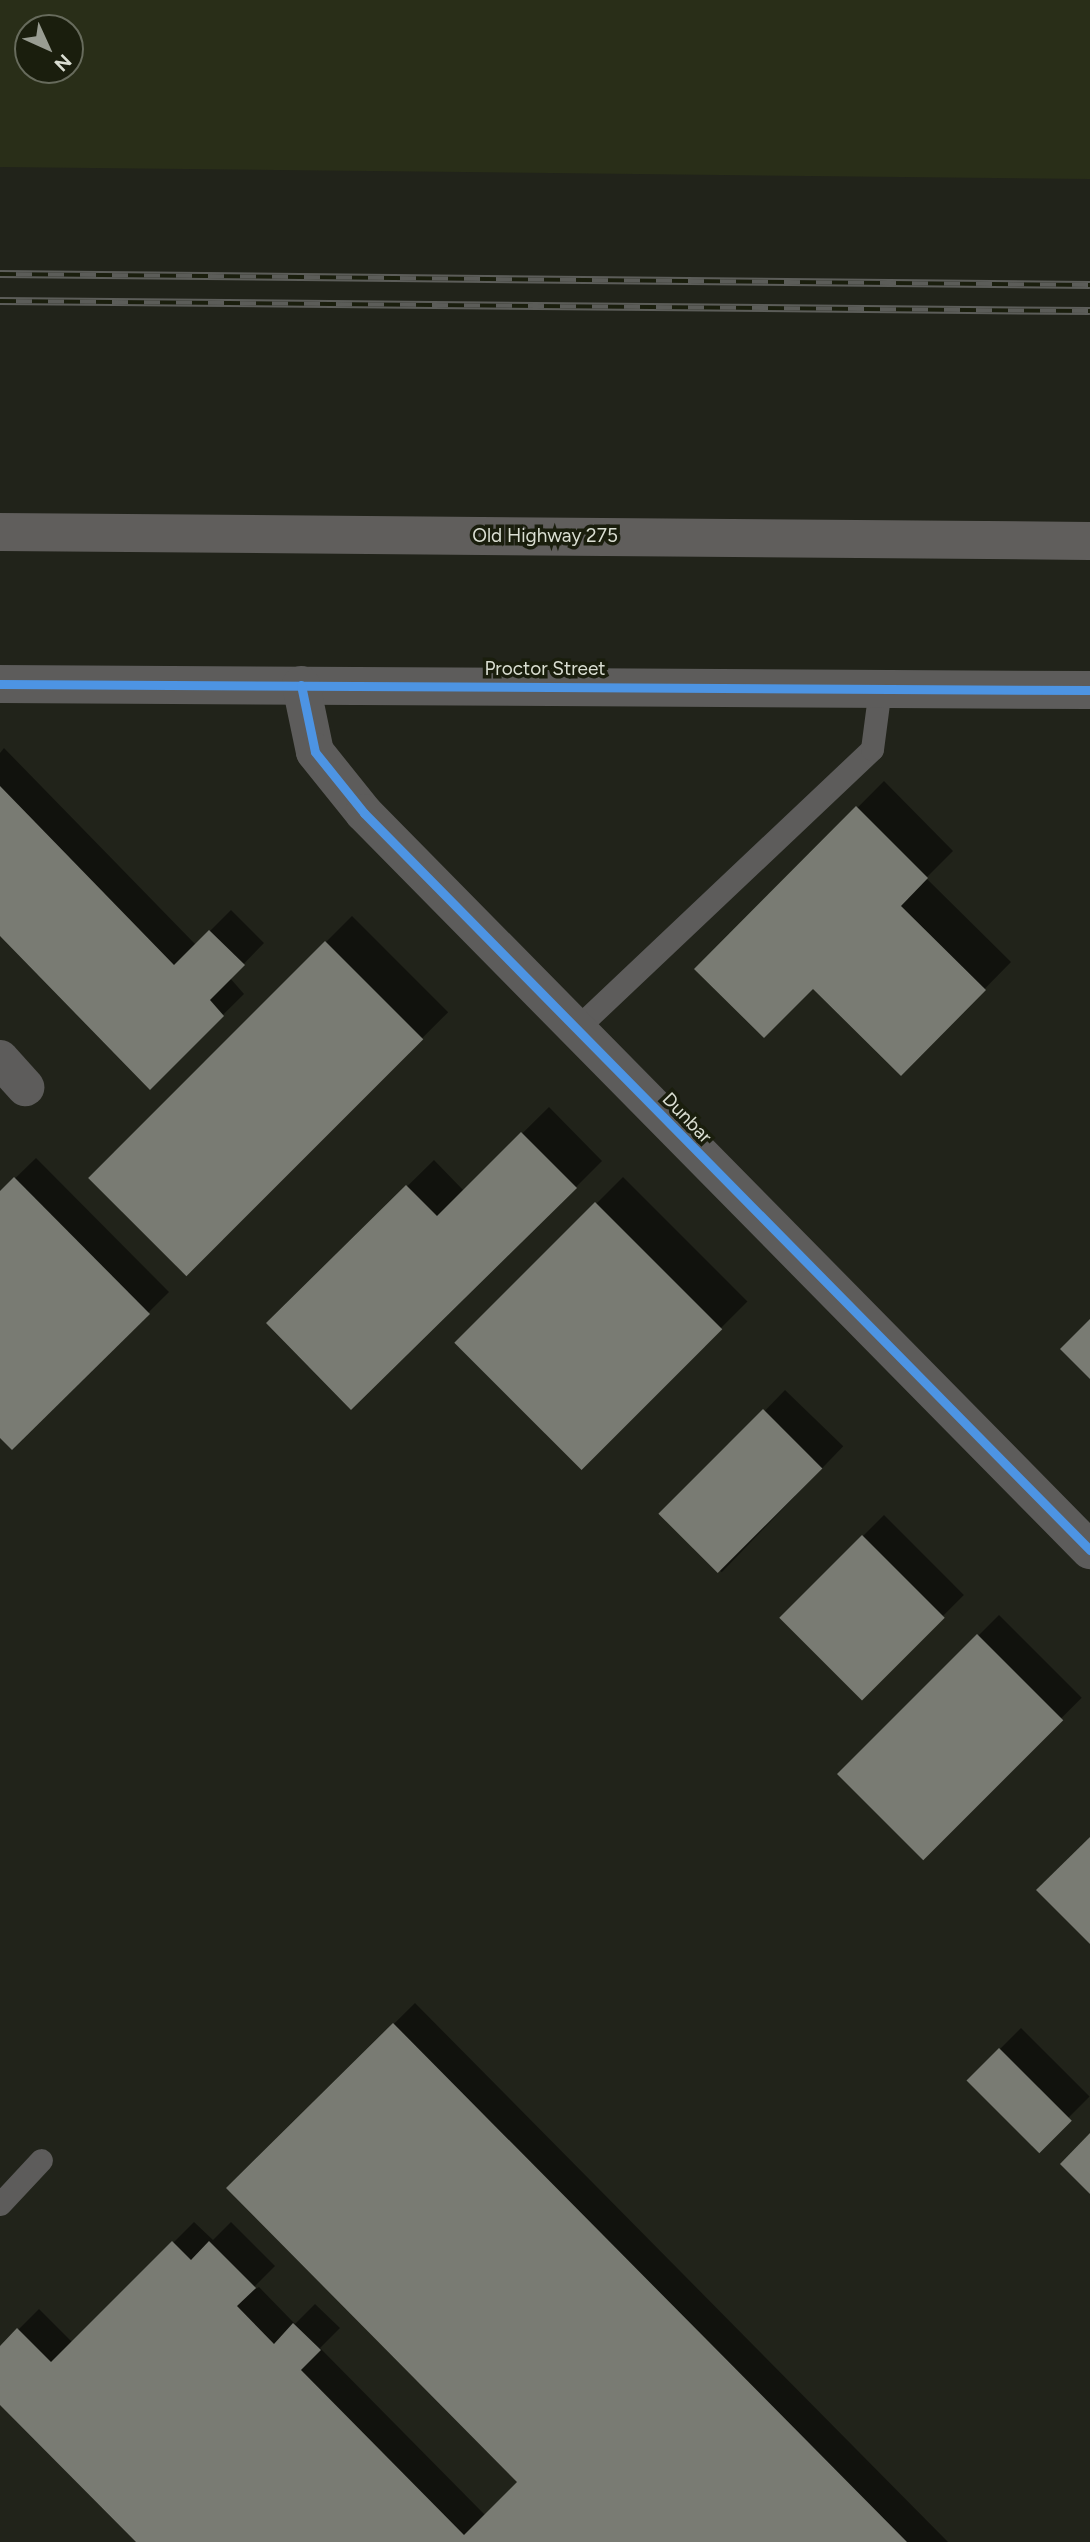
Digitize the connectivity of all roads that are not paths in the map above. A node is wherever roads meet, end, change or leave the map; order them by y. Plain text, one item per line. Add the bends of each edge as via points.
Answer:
1 (0, 532) edge
2 (1090, 541) edge
3 (0, 684) edge
4 (301, 685) junction
5 (880, 688) junction
6 (1090, 690) edge
7 (576, 1029) junction
8 (0, 1059) edge
9 (25, 1087) dead end
10 (1090, 1550) edge
11 (41, 2160) dead end
12 (0, 2204) edge

1 - 2 main road, Old Highway 275
3 - 4 street, Proctor Street
4 - 5 street, Proctor Street
4 - 7 street, Dunbar via 312,744 330,774
5 - 6 street, Proctor Street
5 - 7 lane via 872,748
7 - 10 street, Dunbar
8 - 9 street
11 - 12 lane

